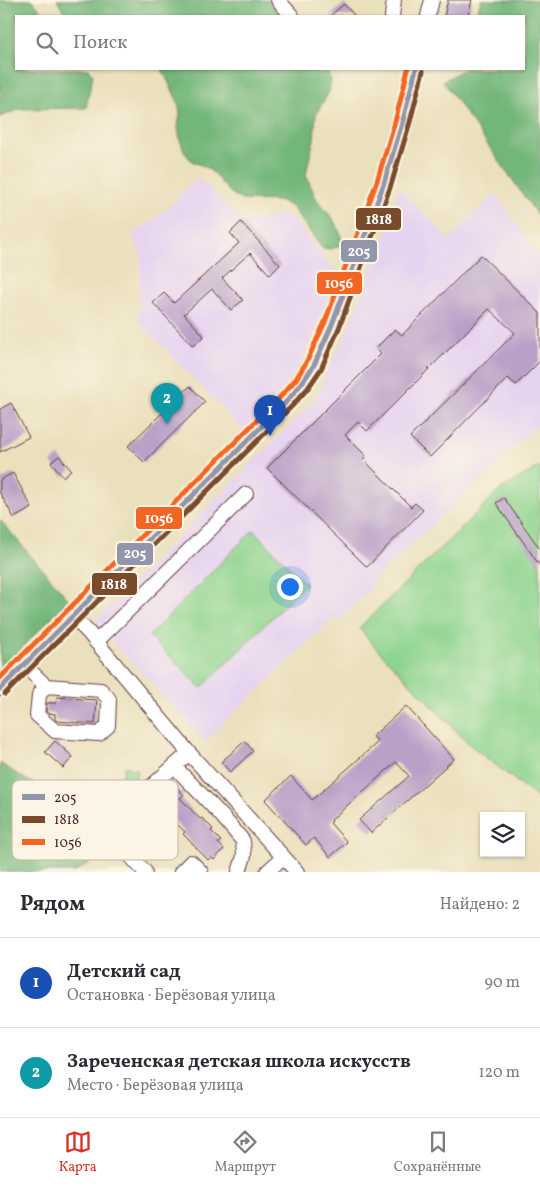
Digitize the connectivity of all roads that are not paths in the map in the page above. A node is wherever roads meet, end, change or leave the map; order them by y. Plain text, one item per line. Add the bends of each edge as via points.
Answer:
1 (278, 0) edge
2 (394, 0) edge
3 (432, 0) edge
4 (291, 15) edge
5 (392, 15) edge
6 (428, 15) edge
7 (416, 70) edge
8 (246, 494) dead end
9 (72, 616) junction
10 (96, 642) junction
11 (24, 665) junction
12 (46, 686) junction
13 (0, 689) edge
14 (189, 753) junction
15 (174, 766) junction
16 (158, 780) edge
17 (282, 857) junction
18 (134, 860) edge
19 (145, 872) edge
20 (180, 872) edge
21 (201, 872) edge
22 (239, 872) edge
23 (267, 872) edge
24 (298, 872) edge

1 - 4 street
2 - 5 street
3 - 6 street
7 - 9 street via 384,183 314,365 288,400
8 - 10 street
9 - 10 street
9 - 11 street
10 - 14 street
11 - 12 street
11 - 13 street
12 - 12 street via 101,690 110,699 108,726 99,734 55,731 37,715 39,695
14 - 15 street
14 - 17 street
15 - 16 street
15 - 22 street via 243,841 244,856
17 - 23 street
17 - 24 street
18 - 19 street
20 - 21 street via 191,862

